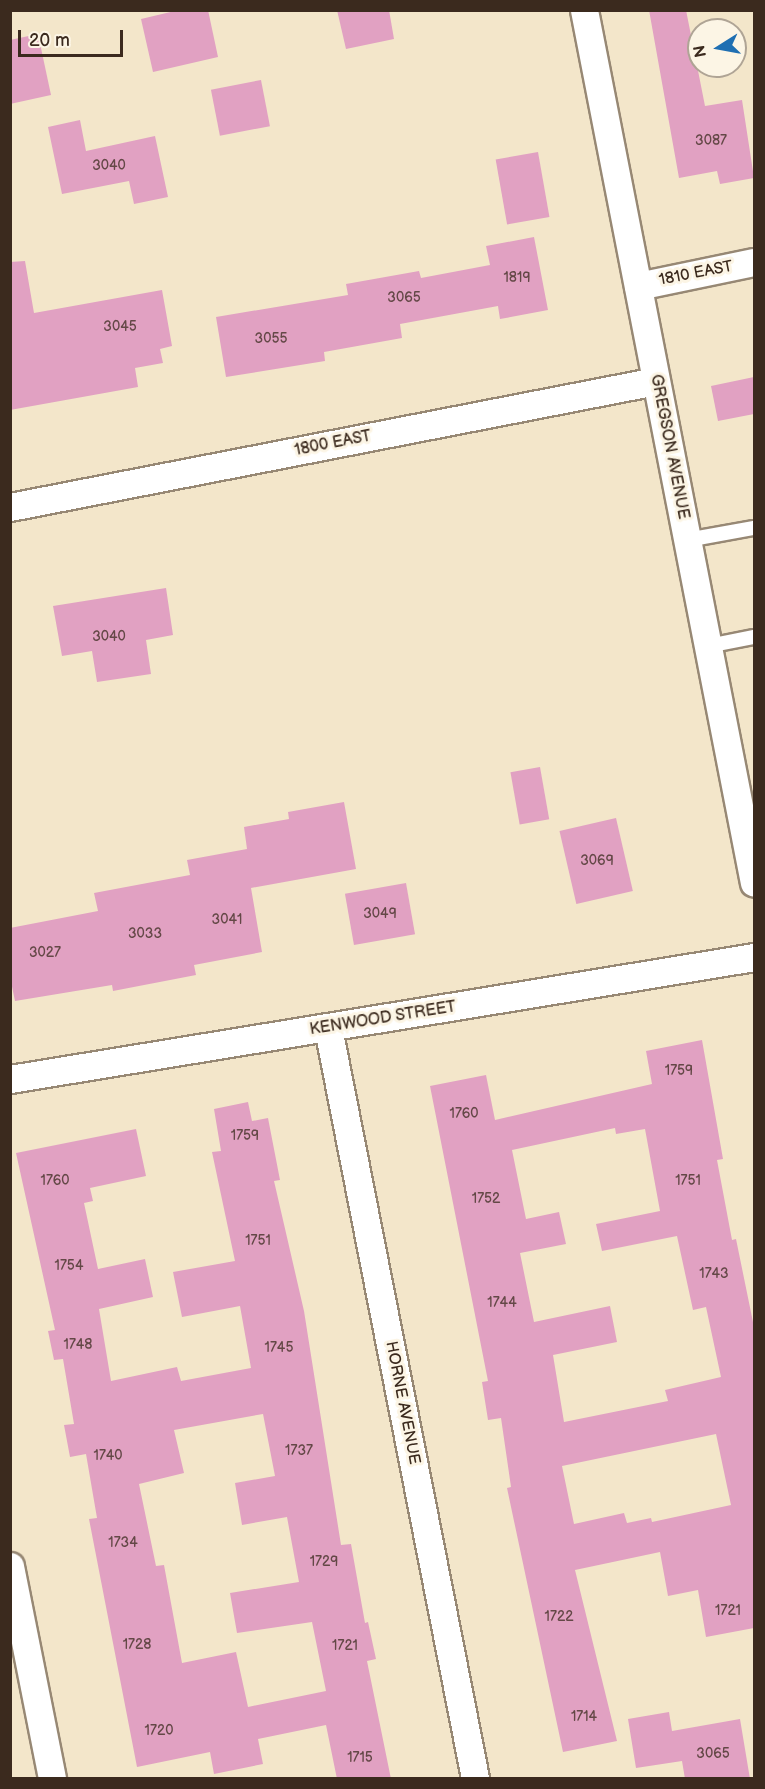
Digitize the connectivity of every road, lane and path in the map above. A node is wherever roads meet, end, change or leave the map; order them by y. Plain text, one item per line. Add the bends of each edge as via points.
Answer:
1 (584, 10) edge
2 (754, 262) edge
3 (638, 286) junction
4 (656, 381) junction
5 (10, 507) edge
6 (754, 528) edge
7 (687, 540) junction
8 (754, 637) edge
9 (708, 646) junction
10 (754, 883) edge
11 (754, 957) edge
12 (328, 1028) junction
13 (10, 1079) edge
14 (10, 1566) edge
15 (52, 1779) edge
16 (475, 1779) edge

1 - 3 street, GREGSON AVENUE
2 - 3 street, 1810 EAST
3 - 4 street, GREGSON AVENUE
4 - 5 street, 1800 EAST
4 - 7 street, GREGSON AVENUE
6 - 7 lane
7 - 9 street, GREGSON AVENUE
8 - 9 lane
9 - 10 street, GREGSON AVENUE
11 - 12 street, KENWOOD STREET
12 - 13 street, KENWOOD STREET
12 - 16 street, HORNE AVENUE
14 - 15 street

